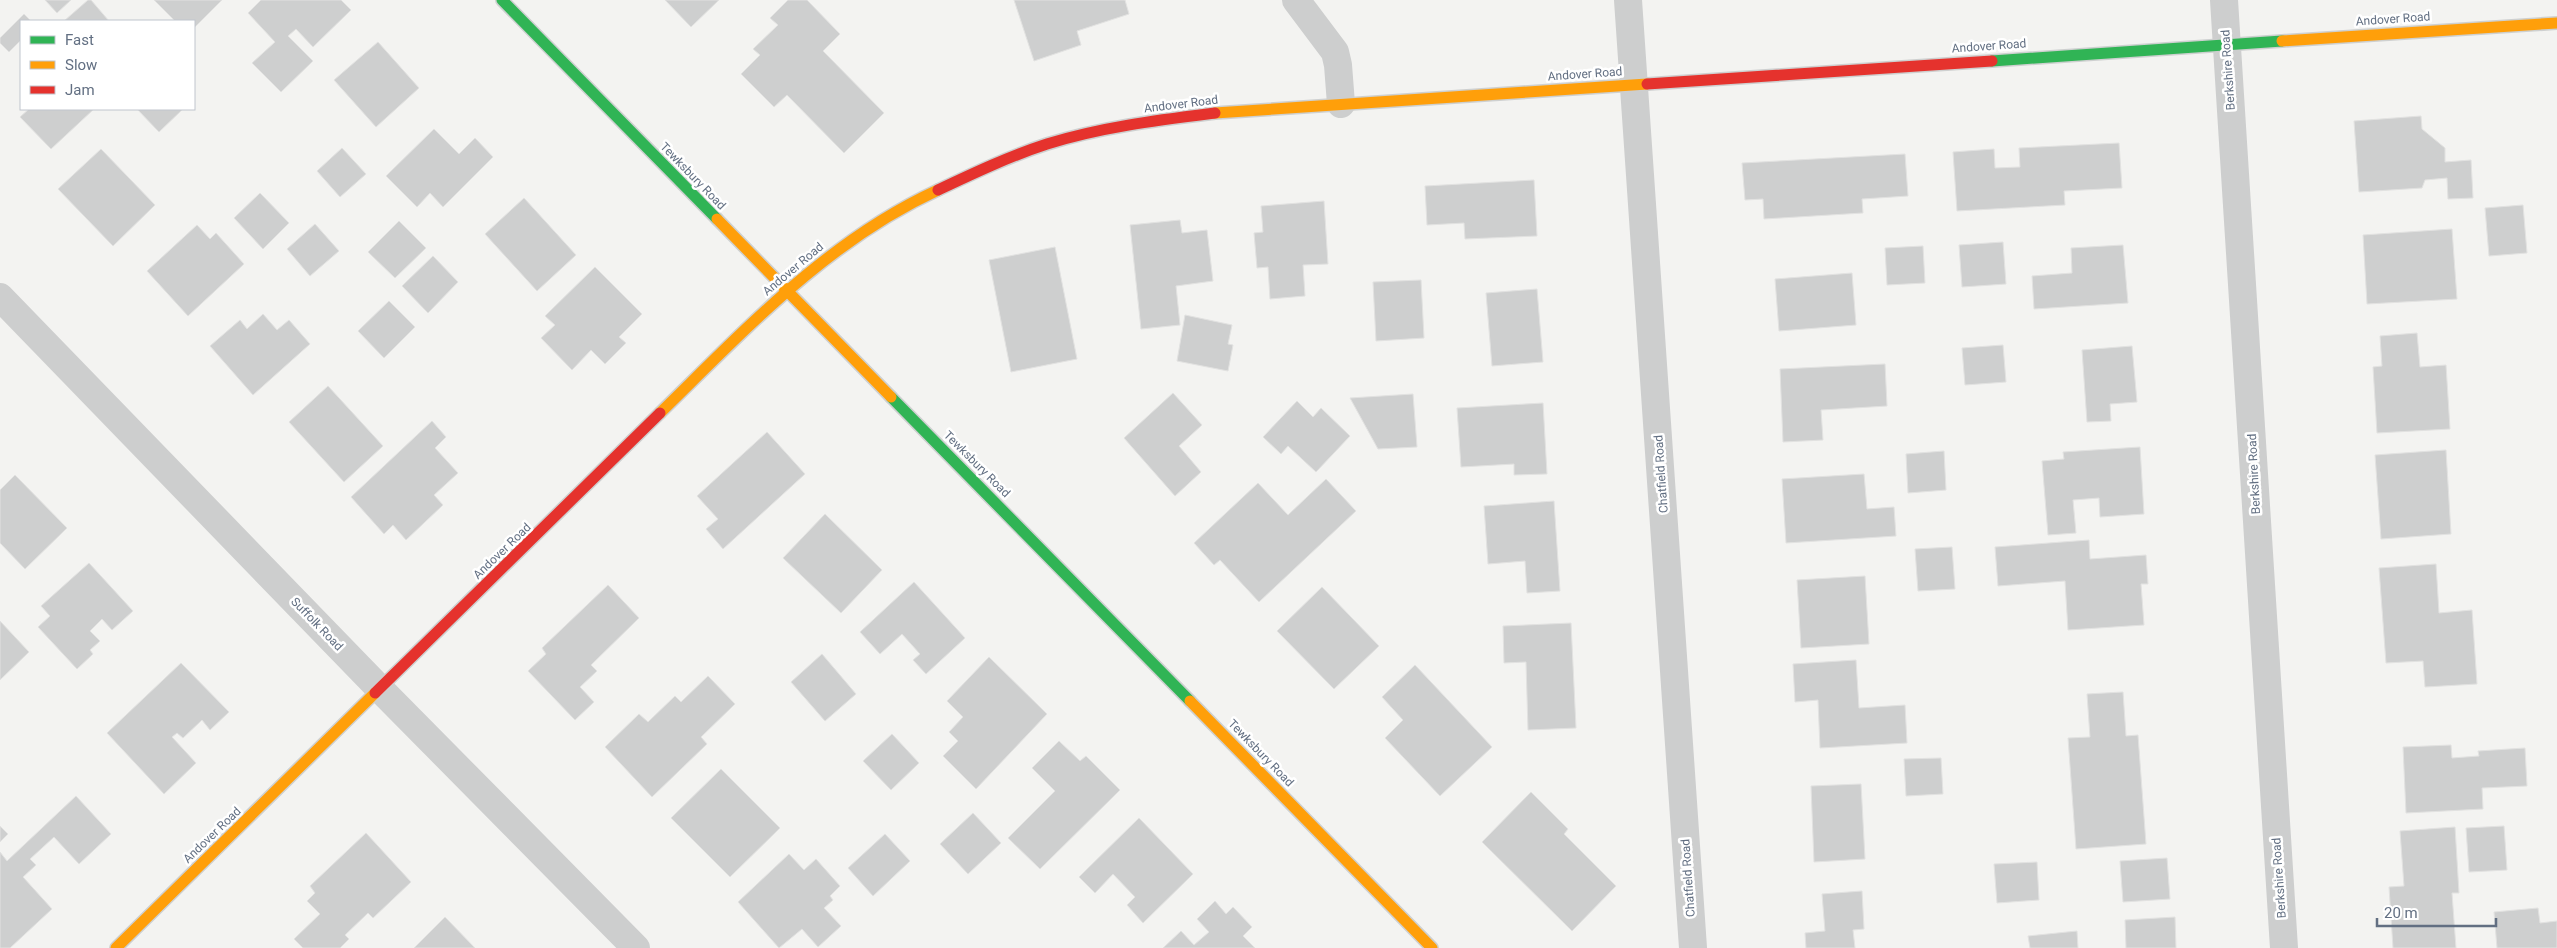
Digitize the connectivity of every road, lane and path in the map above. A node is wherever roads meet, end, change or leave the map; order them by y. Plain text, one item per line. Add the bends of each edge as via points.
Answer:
1 (502, 0) edge
2 (1296, 0) edge
3 (1628, 0) edge
4 (2224, 0) edge
5 (2557, 23) edge
6 (2227, 43) junction
7 (1634, 85) junction
8 (1340, 104) junction
9 (786, 290) junction
10 (0, 297) edge
11 (380, 689) junction
12 (116, 948) edge
13 (636, 948) edge
14 (1432, 948) edge
15 (1693, 948) edge
16 (2284, 948) edge

1 - 9 street, Tewksbury Road
2 - 8 street via 1335,52
3 - 7 street, Chatfield Road
4 - 6 street, Berkshire Road
5 - 6 street, Andover Road
6 - 7 street, Andover Road
6 - 16 street, Berkshire Road
7 - 8 street, Andover Road
7 - 15 street, Chatfield Road
8 - 9 street, Andover Road via 1147,121 1048,144 996,163 922,197 844,244
9 - 11 street, Andover Road
9 - 14 street, Tewksbury Road
10 - 11 street, Suffolk Road
11 - 12 street, Andover Road
11 - 13 street, Suffolk Road

